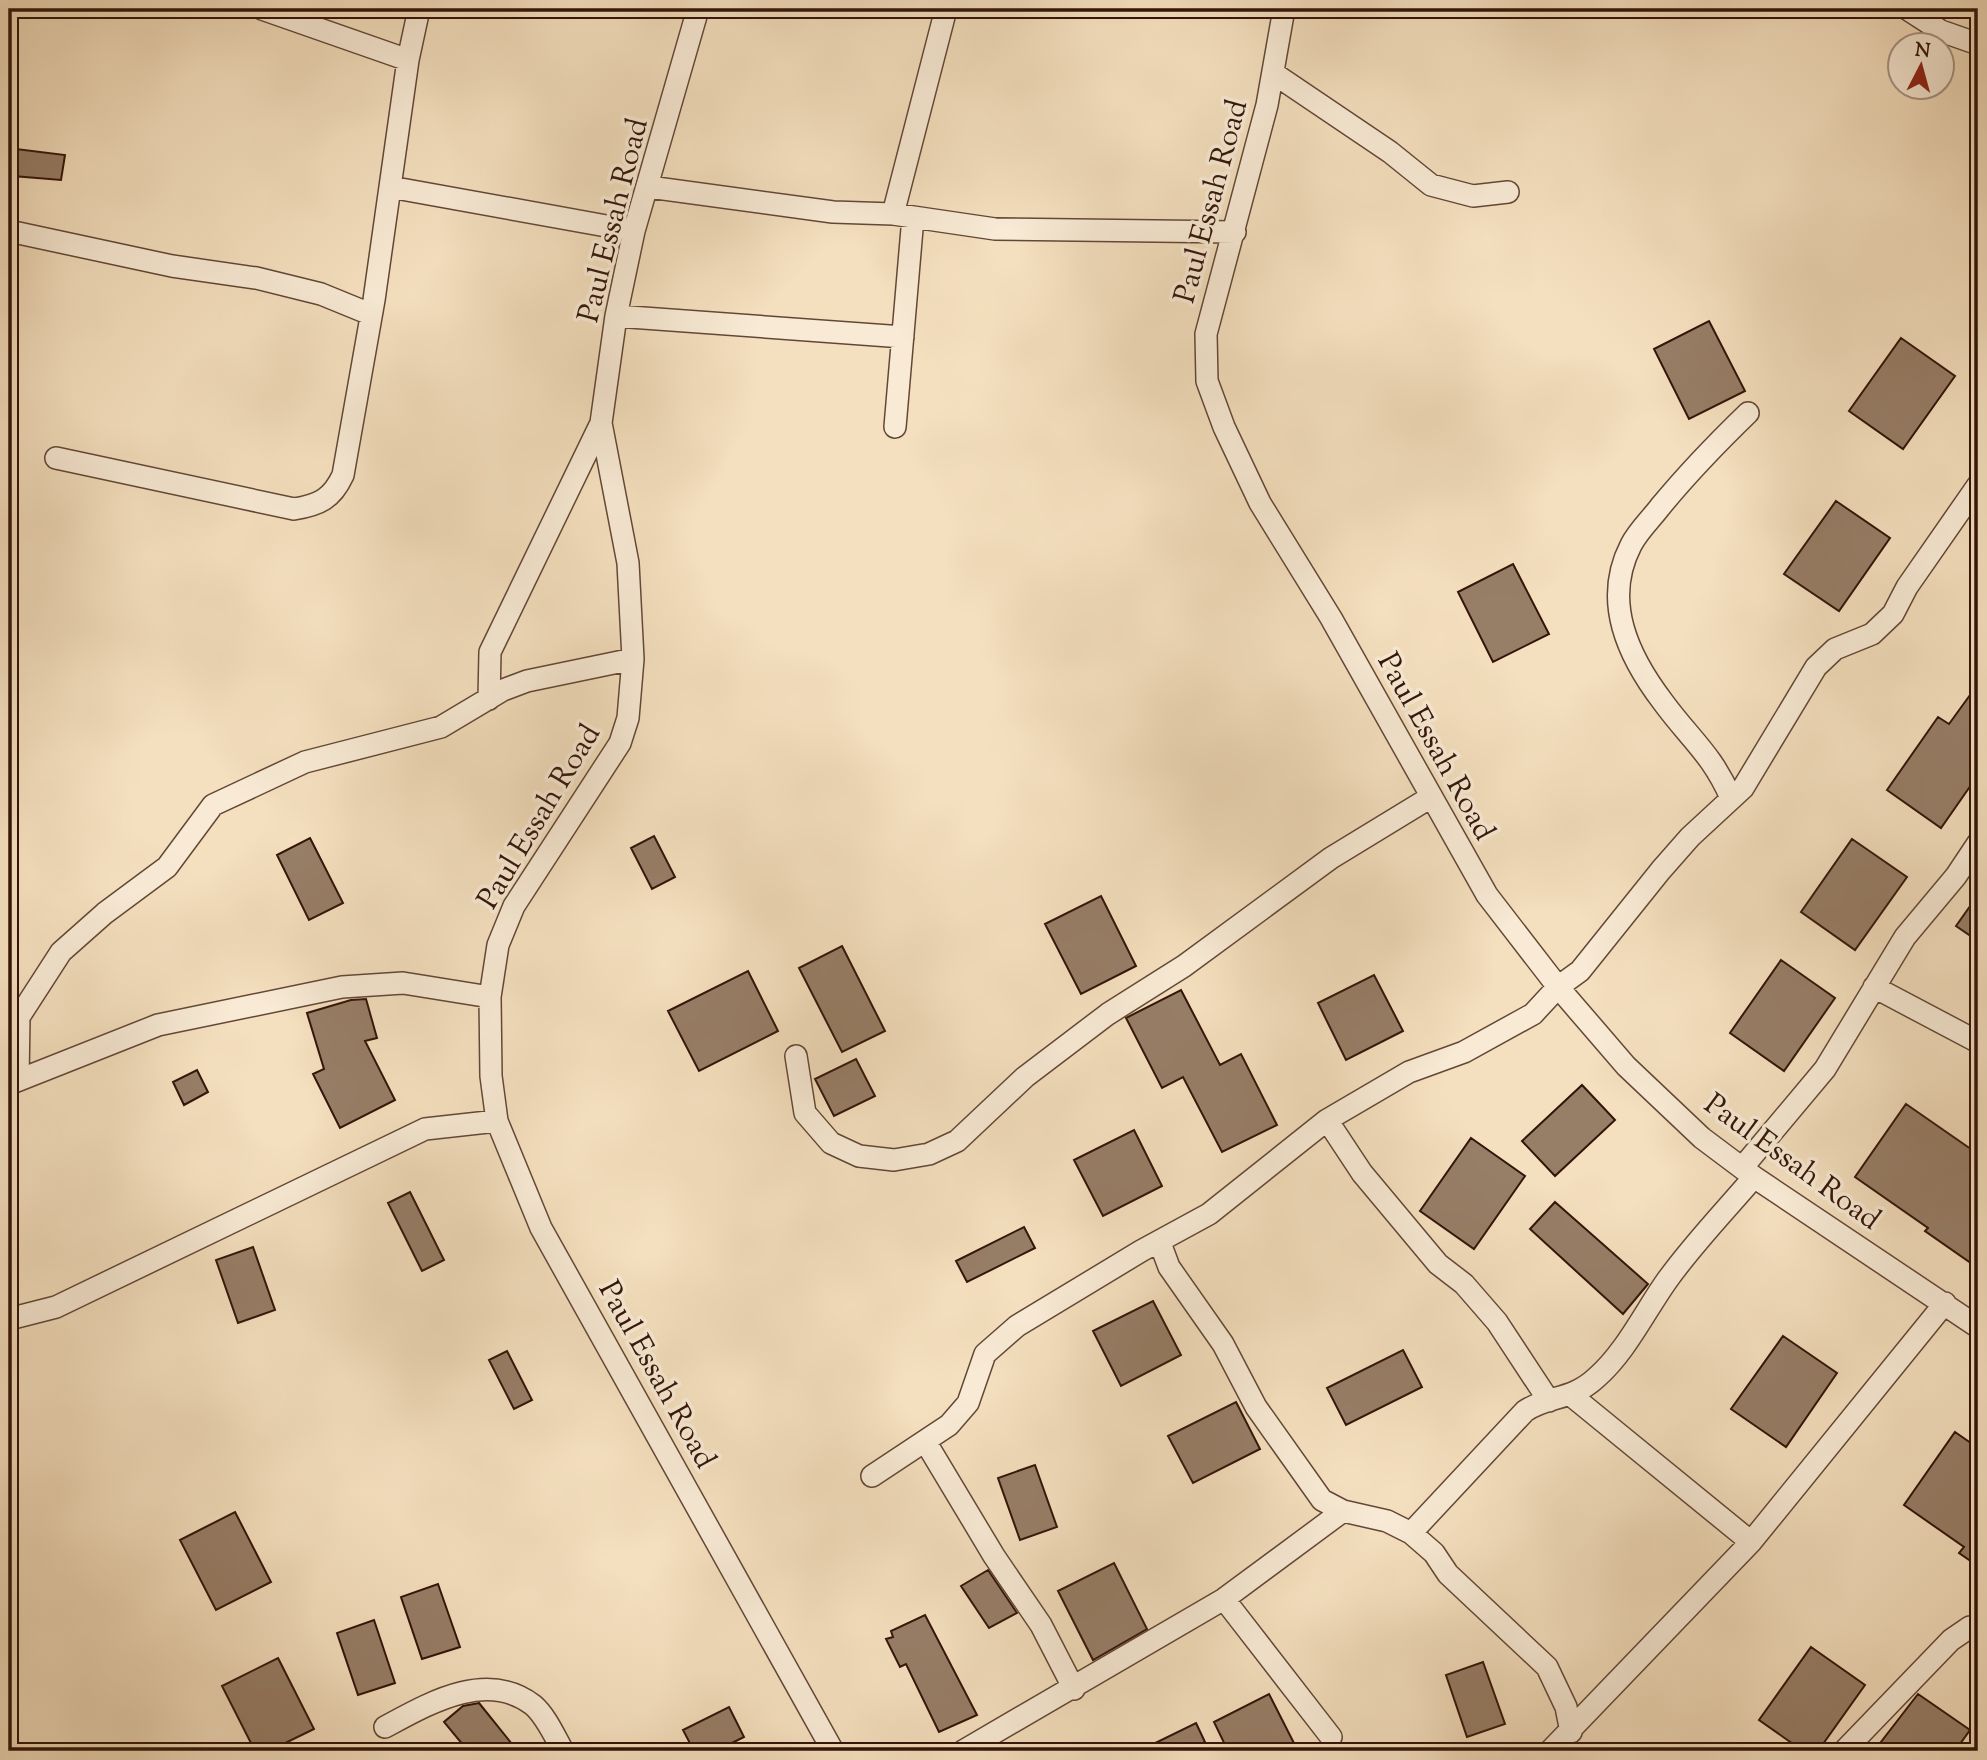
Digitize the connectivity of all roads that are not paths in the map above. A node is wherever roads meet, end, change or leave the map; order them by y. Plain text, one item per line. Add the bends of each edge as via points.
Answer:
1 (262, 9) edge
2 (419, 9) edge
3 (698, 9) edge
4 (946, 9) edge
5 (1284, 9) edge
6 (1907, 9) edge
7 (1978, 44) edge
8 (408, 60) junction
9 (1273, 73) junction
10 (390, 187) junction
11 (649, 187) junction
12 (1508, 192) dead end
13 (903, 216) junction
14 (9, 230) edge
15 (634, 231) junction
16 (1235, 232) junction
17 (370, 314) junction
18 (616, 316) junction
19 (903, 337) junction
20 (1748, 413) dead end
21 (601, 423) junction
22 (895, 427) dead end
23 (55, 458) dead end
24 (1978, 485) edge
25 (634, 659) junction
26 (489, 699) junction
27 (1431, 796) junction
28 (1731, 797) junction
29 (1978, 843) edge
30 (1558, 987) junction
31 (1874, 987) junction
32 (490, 997) junction
33 (1978, 1042) edge
34 (796, 1056) dead end
35 (13, 1082) edge
36 (1327, 1120) junction
37 (497, 1121) junction
38 (1748, 1173) junction
39 (1160, 1242) junction
40 (1945, 1303) junction
41 (9, 1320) edge
42 (1978, 1327) edge
43 (1572, 1396) junction
44 (1549, 1402) junction
45 (926, 1441) junction
46 (872, 1476) dead end
47 (1343, 1511) junction
48 (1411, 1533) junction
49 (1751, 1542) junction
50 (1224, 1600) junction
51 (1978, 1627) edge
52 (1074, 1689) junction
53 (385, 1727) dead end
54 (1571, 1732) junction
55 (1331, 1737) dead end
56 (563, 1751) edge
57 (833, 1751) edge
58 (963, 1751) edge
59 (1550, 1751) edge
60 (1844, 1751) edge

1 - 8 street
2 - 8 street
3 - 11 street, Paul Essah Road
4 - 13 street
5 - 9 street, Paul Essah Road
6 - 7 street via 1941,31
8 - 10 street
9 - 12 street via 1431,184 1473,196
9 - 16 street, Paul Essah Road
10 - 15 street
10 - 17 street
11 - 13 street via 833,212
11 - 15 street, Paul Essah Road
13 - 16 street via 995,229
13 - 19 street
14 - 17 street via 256,278 321,294
15 - 18 street, Paul Essah Road
16 - 27 street, Paul Essah Road via 1206,334 1207,381 1261,503
17 - 23 street via 343,475 335,493 317,505 294,509
18 - 19 street
18 - 21 street, Paul Essah Road
19 - 22 street
20 - 28 street via 1693,467 1632,542 1616,587 1622,629 1639,667 1707,753
21 - 25 street, Paul Essah Road via 628,563
21 - 26 street via 490,652
24 - 28 street via 1893,614 1872,634 1835,649 1816,667 1743,788
25 - 26 street via 527,681
25 - 32 street, Paul Essah Road via 628,718 620,743 514,906 498,945
26 - 35 street via 434,730 305,762 213,805 167,867 61,952 19,1017
27 - 30 street, Paul Essah Road via 1487,895
27 - 34 street via 1331,858 1184,966 1108,1014 1025,1077 957,1141 929,1154 882,1159 859,1156 831,1143 805,1113
28 - 30 street via 1635,899 1580,971
29 - 31 street via 1956,877 1905,936
30 - 36 street via 1533,1014 1502,1033 1409,1072
30 - 38 street, Paul Essah Road via 1626,1066 1702,1138
31 - 33 street
31 - 38 street via 1825,1069
32 - 35 street via 403,983 342,987 158,1025
32 - 37 street, Paul Essah Road
36 - 39 street via 1209,1214
36 - 44 street via 1362,1173 1438,1264 1464,1284 1497,1322
37 - 41 street via 425,1129 56,1307
37 - 57 street, Paul Essah Road via 541,1228
38 - 40 street, Paul Essah Road
38 - 43 street via 1606,1368
39 - 45 street via 996,1342 985,1354 968,1403 949,1425
39 - 47 street via 1168,1266 1223,1345 1256,1408 1322,1500
40 - 42 street, Paul Essah Road
40 - 49 street
43 - 44 street
43 - 49 street
44 - 48 street via 1537,1402 1518,1417
45 - 46 street
45 - 52 street via 1051,1642
47 - 48 street via 1387,1521
47 - 50 street
48 - 54 street via 1547,1667 1566,1707
49 - 54 street
50 - 52 street
50 - 55 street
51 - 60 street via 1951,1640
52 - 58 street
53 - 56 street via 471,1689 489,1690 533,1705
54 - 59 street

